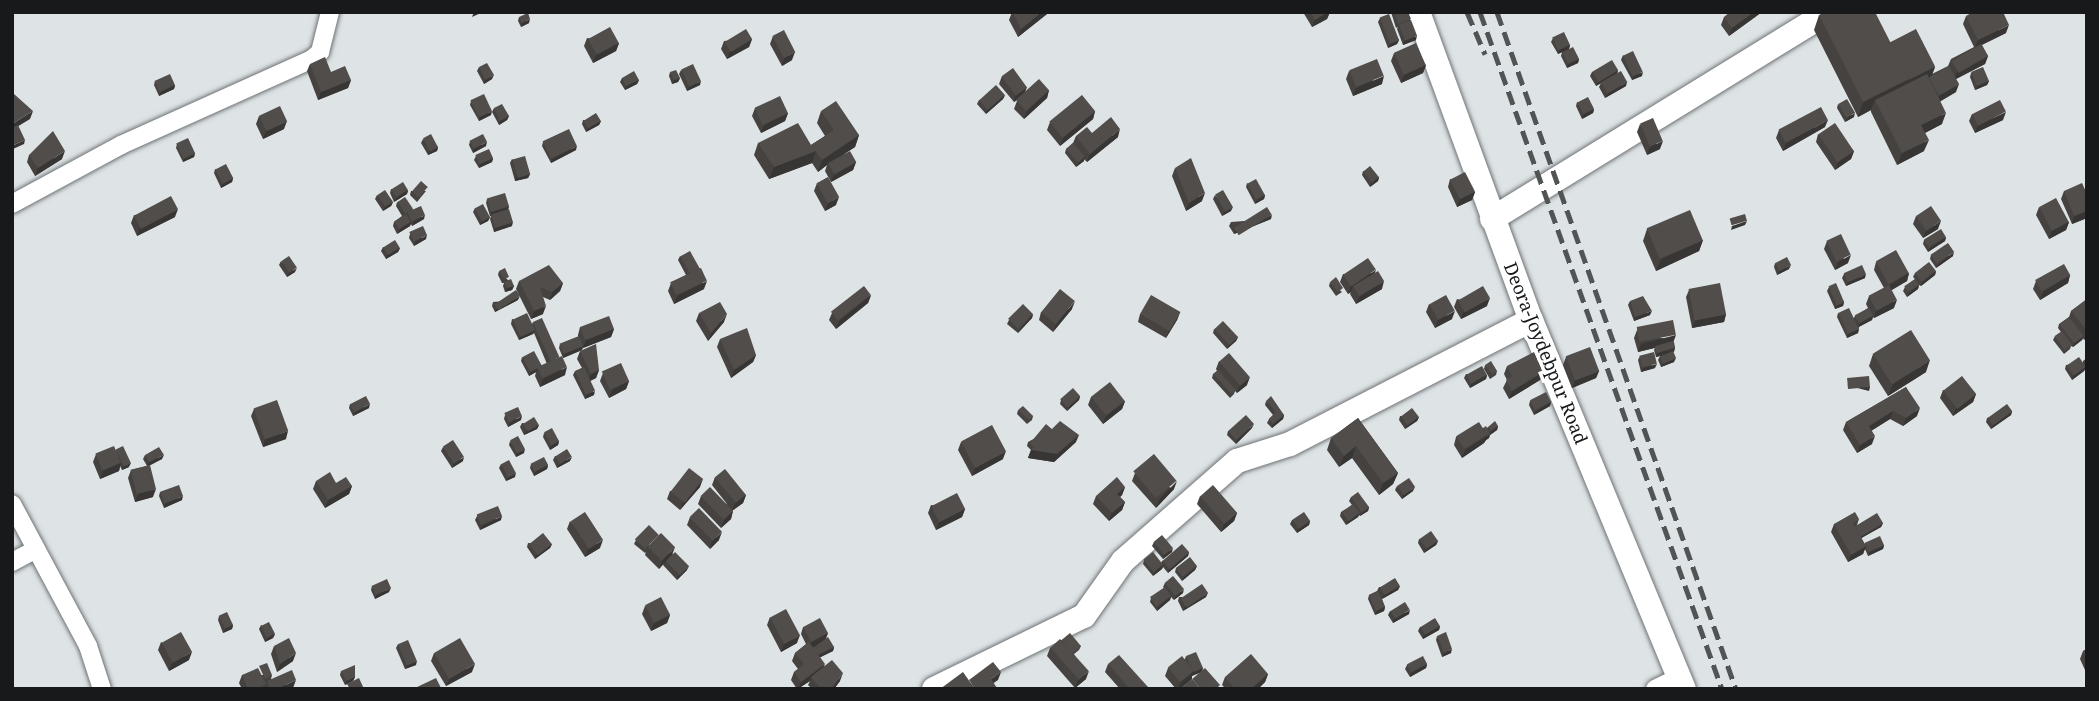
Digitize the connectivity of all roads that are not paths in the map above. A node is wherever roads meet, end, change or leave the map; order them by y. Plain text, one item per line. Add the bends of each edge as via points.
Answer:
1 (330, 12) edge
2 (1418, 12) edge
3 (1828, 12) edge
4 (12, 204) edge
5 (1492, 219) junction
6 (1531, 320) junction
7 (12, 504) edge
8 (36, 549) junction
9 (12, 562) edge
10 (1682, 683) edge
11 (102, 689) edge
12 (934, 689) edge
13 (1655, 689) edge

1 - 4 street via 320,52 312,59 121,145
2 - 5 street, Deora-Joydebpur Road
3 - 5 street
5 - 6 street, Deora-Joydebpur Road
6 - 10 street, Deora-Joydebpur Road
6 - 12 street via 1290,444 1237,461 1123,561 1084,616
7 - 8 street
8 - 9 street
8 - 11 street via 88,646
10 - 13 street

